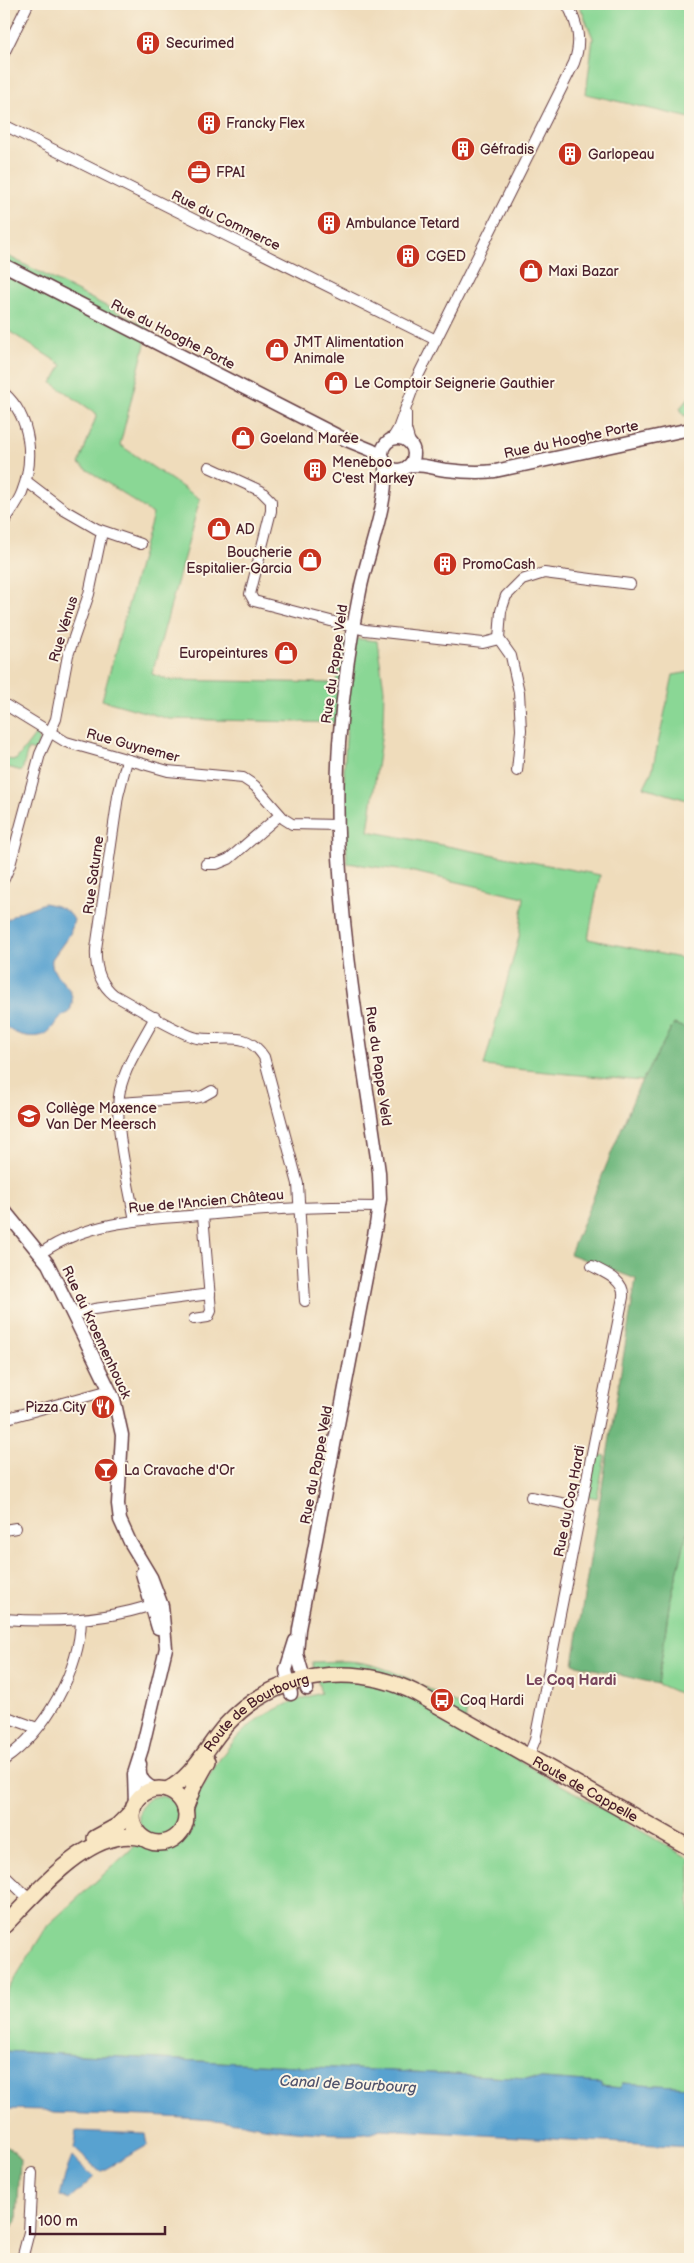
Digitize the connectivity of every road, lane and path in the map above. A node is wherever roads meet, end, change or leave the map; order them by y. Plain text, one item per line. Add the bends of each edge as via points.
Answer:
1 (28, 4) edge
2 (567, 4) edge
3 (4, 53) edge
4 (4, 125) edge
5 (4, 265) edge
6 (436, 340) junction
7 (4, 393) edge
8 (407, 402) junction
9 (690, 429) edge
10 (328, 430) junction
11 (391, 440) junction
12 (412, 446) junction
13 (383, 459) junction
14 (209, 467) dead end
15 (404, 468) junction
16 (458, 471) junction
17 (26, 481) junction
18 (382, 505) junction
19 (4, 522) edge
20 (102, 532) junction
21 (142, 544) dead end
22 (630, 584) dead end
23 (353, 627) junction
24 (500, 639) junction
25 (4, 704) edge
26 (50, 733) junction
27 (127, 760) junction
28 (517, 771) dead end
29 (280, 815) junction
30 (338, 825) junction
31 (206, 864) dead end
32 (4, 879) edge
33 (155, 1017) junction
34 (212, 1090) dead end
35 (119, 1103) junction
36 (379, 1207) junction
37 (299, 1208) junction
38 (4, 1210) edge
39 (203, 1215) junction
40 (135, 1221) junction
41 (41, 1253) junction
42 (592, 1266) dead end
43 (210, 1294) junction
44 (305, 1301) dead end
45 (73, 1314) junction
46 (194, 1319) dead end
47 (110, 1390) junction
48 (4, 1419) edge
49 (531, 1497) dead end
50 (581, 1507) junction
51 (16, 1528) dead end
52 (4, 1530) edge
53 (156, 1604) junction
54 (4, 1619) edge
55 (81, 1619) junction
56 (299, 1629) junction
57 (366, 1680) joint
58 (306, 1685) junction
59 (289, 1689) junction
60 (4, 1716) edge
61 (37, 1728) junction
62 (142, 1749) junction
63 (528, 1757) junction
64 (4, 1760) edge
65 (161, 1790) junction
66 (134, 1807) junction
67 (185, 1809) junction
68 (143, 1838) junction
69 (690, 1848) edge
70 (4, 1875) edge
71 (50, 1878) junction
72 (30, 1900) junction
73 (4, 1926) edge
74 (32, 2174) dead end
75 (22, 2259) edge

1 - 3 street
2 - 6 street via 579,32 574,63
4 - 6 street, Rue du Commerce
5 - 10 street, Rue du Hooghe Porte
6 - 8 street
7 - 17 street via 18,410 26,431 29,453
8 - 11 street
8 - 12 street via 405,421
9 - 16 street, Rue du Hooghe Porte via 511,468
10 - 11 street, Rue du Hooghe Porte via 367,441
10 - 13 street, Rue du Hooghe Porte via 374,451
11 - 12 street via 402,438
11 - 13 street via 384,448
12 - 15 street via 413,459
12 - 16 street, Rue du Hooghe Porte via 430,461
13 - 15 street via 392,468
13 - 18 street, Rue du Pappe Veld via 386,476
14 - 23 street via 261,491 271,501 250,594 252,599
15 - 16 street, Rue du Hooghe Porte via 424,465
15 - 18 street, Rue du Pappe Veld via 391,483
17 - 19 street
17 - 20 street via 64,510
18 - 23 street, Rue du Pappe Veld
20 - 21 street
20 - 26 street, Rue Vénus
22 - 24 street via 552,573 528,577 513,587 504,601 499,624
23 - 24 street via 483,643
23 - 30 street, Rue du Pappe Veld via 341,720
24 - 28 street via 511,656 519,692 522,730
25 - 26 street, Rue Guynemer
26 - 27 street, Rue Guynemer via 66,742
26 - 32 street, Rue Vénus via 40,754
27 - 29 street, Rue Guynemer via 168,771 242,778 258,788
27 - 33 street, Rue Saturne via 118,796 96,955 98,975 111,992
29 - 30 street, Rue Guynemer via 294,825
29 - 31 street via 229,859
30 - 36 street, Rue du Pappe Veld via 344,932 380,1172
33 - 35 street via 127,1070
33 - 37 street via 192,1036 238,1038 262,1052 297,1179
34 - 35 street via 194,1098
35 - 40 street
36 - 37 street, Rue de l'Ancien Château
36 - 56 street, Rue du Pappe Veld
37 - 39 street, Rue de l'Ancien Château
37 - 44 street
38 - 41 street, Rue du Kroemenhouck
39 - 40 street, Rue de l'Ancien Château
39 - 43 street
40 - 41 street, Rue de l'Ancien Château via 83,1232
41 - 45 street, Rue du Kroemenhouck
42 - 50 street, Rue du Coq Hardi via 621,1284 624,1292
43 - 45 street
43 - 46 street via 210,1316
45 - 47 street, Rue du Kroemenhouck
47 - 48 street
47 - 53 street, Rue du Kroemenhouck via 118,1410 122,1435 119,1515 123,1530 148,1571
49 - 50 street
50 - 63 street, Rue du Coq Hardi
51 - 52 street
53 - 55 street
53 - 62 street, Rue du Kroemenhouck via 166,1641
54 - 55 street
55 - 61 street via 77,1648 67,1676
56 - 58 street, Rue du Pappe Veld via 297,1654
56 - 59 street, Rue du Pappe Veld via 286,1666
57 - 58 main road, Route de Bourbourg
57 - 63 main road, Route de Cappelle via 406,1694
58 - 59 main road, Route de Bourbourg
59 - 65 main road, Route de Bourbourg via 265,1696 236,1716 185,1777
59 - 67 main road, Route de Bourbourg via 230,1734 200,1775
60 - 61 street
61 - 64 street
62 - 65 street, Rue du Kroemenhouck via 141,1778 147,1785
62 - 66 street, Rue du Kroemenhouck via 134,1774
63 - 69 main road, Route de Cappelle
65 - 66 main road via 145,1794
65 - 67 main road via 178,1797
66 - 68 main road via 134,1827
66 - 71 main road via 114,1828 75,1851
67 - 68 main road via 184,1826 175,1839 158,1843
68 - 71 main road via 125,1837 93,1847
70 - 72 street
71 - 72 main road
72 - 73 main road
74 - 75 street via 29,2232

